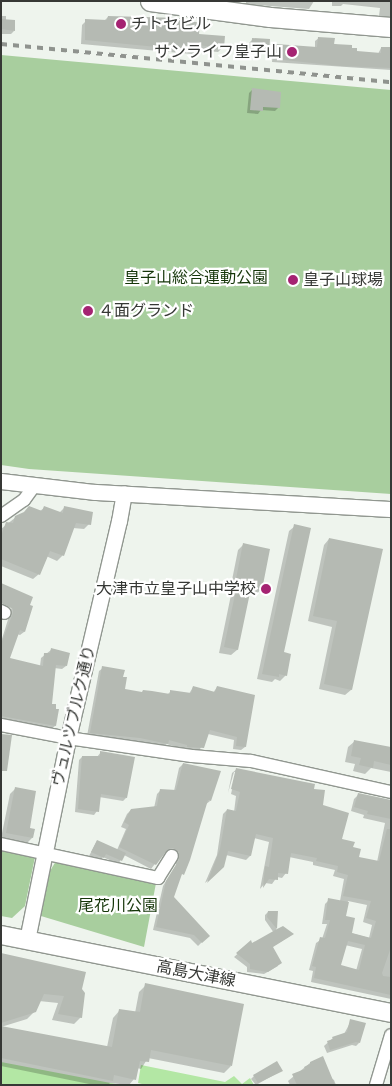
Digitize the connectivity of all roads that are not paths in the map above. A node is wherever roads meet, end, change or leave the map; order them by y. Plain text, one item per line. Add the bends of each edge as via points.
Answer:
1 (150, 1) edge
2 (206, 5) edge
3 (391, 27) edge
4 (1, 480) edge
5 (34, 486) junction
6 (124, 493) junction
7 (391, 509) edge
8 (1, 516) edge
9 (1, 725) edge
10 (68, 738) junction
11 (391, 792) edge
12 (1, 844) edge
13 (45, 853) junction
14 (172, 856) dead end
15 (1, 935) edge
16 (27, 940) junction
17 (391, 1013) edge
18 (391, 1035) edge
19 (376, 1085) edge

1 - 2 main road
2 - 3 main road via 270,17
4 - 5 street
5 - 6 street
5 - 8 street via 24,500
6 - 7 street
6 - 10 street, ヴュルツブルク通り
9 - 10 street
10 - 11 street via 250,761
10 - 13 street, ヴュルツブルク通り
12 - 13 street
13 - 14 street via 158,878
13 - 16 street, ヴュルツブルク通り
15 - 16 main road, 高島大津線
16 - 17 main road, 高島大津線
18 - 19 street

